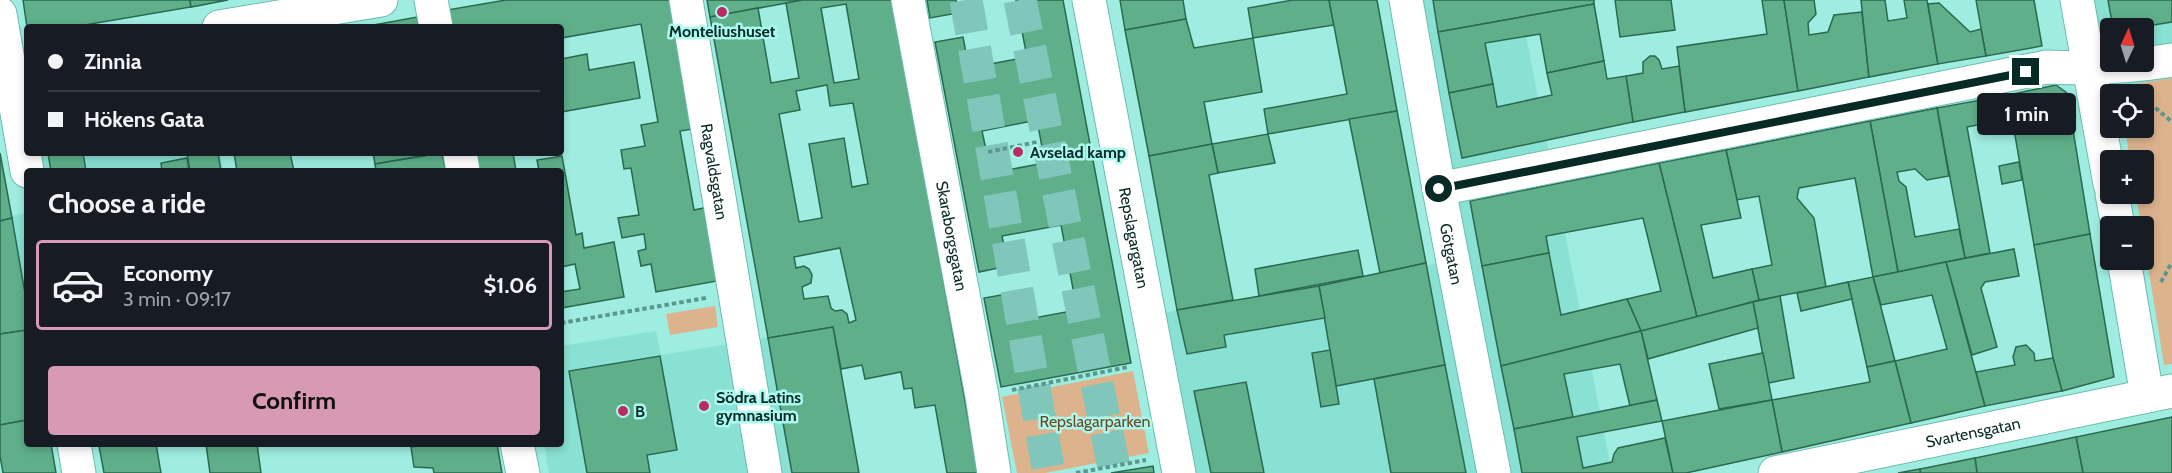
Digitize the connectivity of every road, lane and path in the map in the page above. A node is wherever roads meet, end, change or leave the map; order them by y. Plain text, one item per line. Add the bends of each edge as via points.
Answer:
1 (381, 0) edge
2 (431, 0) edge
3 (686, 0) edge
4 (908, 0) edge
5 (1089, 0) edge
6 (1406, 0) edge
7 (2077, 0) edge
8 (0, 14) edge
9 (237, 24) edge
10 (435, 24) edge
11 (2172, 60) edge
12 (12, 62) edge
13 (2091, 69) junction
14 (2154, 107) edge
15 (2172, 122) edge
16 (1037, 142) dead end
17 (24, 149) edge
18 (2104, 150) edge
19 (988, 152) dead end
20 (1439, 189) junction
21 (2127, 270) edge
22 (736, 292) junction
23 (564, 322) edge
24 (1158, 360) junction
25 (2160, 393) edge
26 (982, 396) junction
27 (75, 447) edge
28 (518, 447) edge
29 (1178, 464) edge
30 (80, 473) edge
31 (523, 473) edge
32 (765, 473) edge
33 (994, 473) edge
34 (1076, 473) edge
35 (1494, 473) edge
36 (1775, 473) edge

1 - 9 street
2 - 10 street
3 - 22 street, Ragvaldsgatan
4 - 26 street, Skaraborgsgatan
5 - 24 street, Repslagargatan
6 - 20 street, Götgatan
7 - 13 street
8 - 12 street
11 - 13 street
12 - 17 street
13 - 18 street
13 - 20 street via 2047,68
14 - 15 path
16 - 19 path
20 - 35 street, Götgatan
21 - 25 street
22 - 23 path
22 - 32 street, Ragvaldsgatan
24 - 26 path
24 - 29 street, Repslagargatan
25 - 36 street, Svartensgatan
26 - 33 street, Skaraborgsgatan
27 - 30 street
28 - 31 street
29 - 34 path

